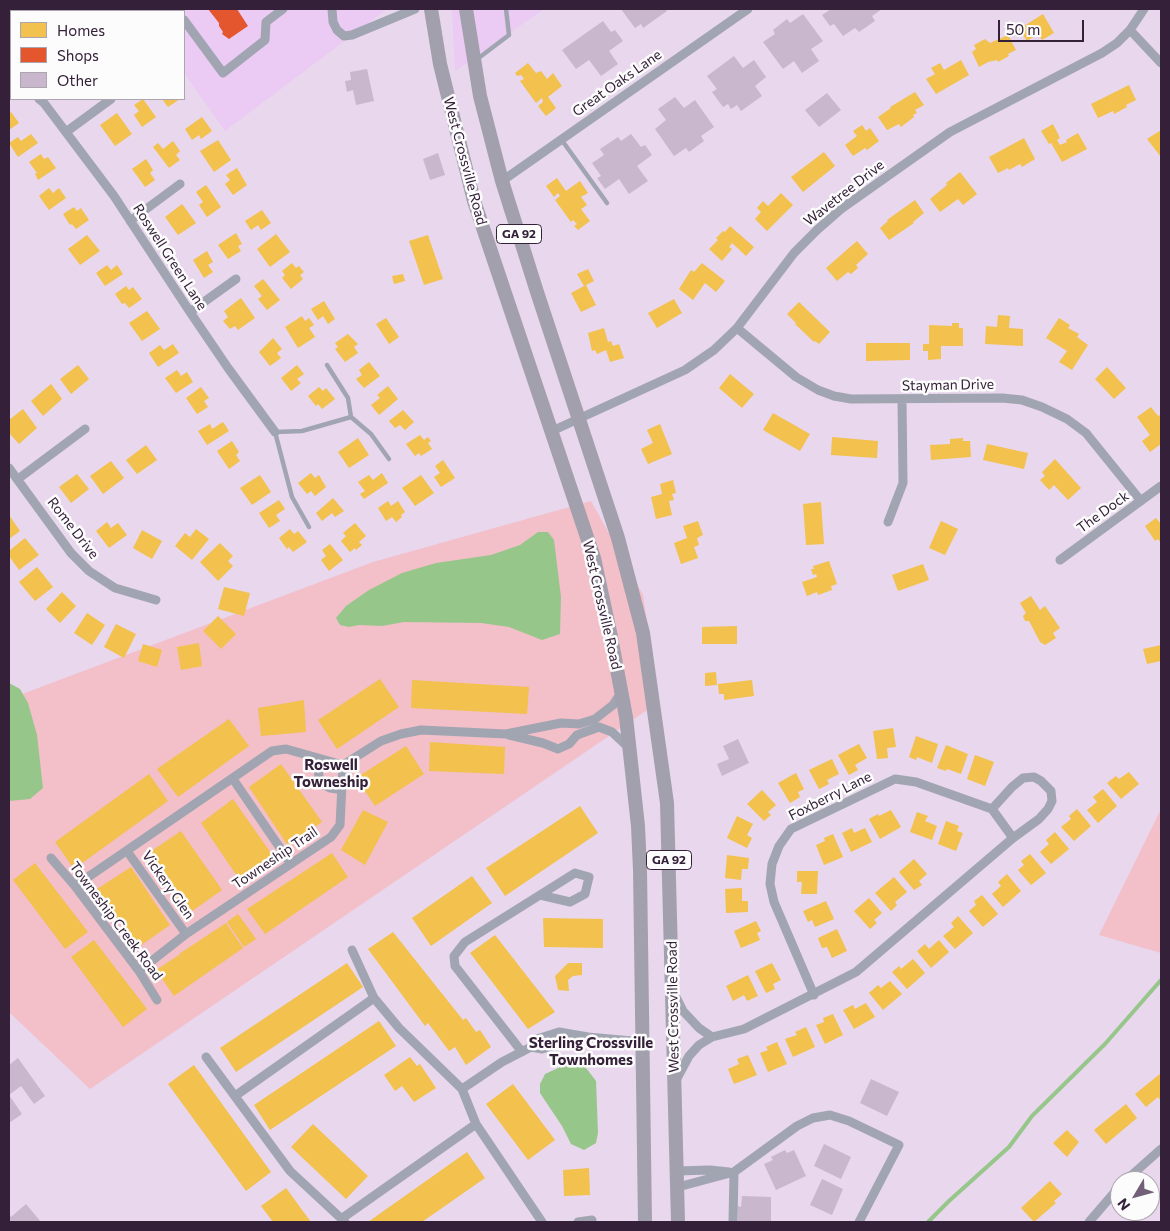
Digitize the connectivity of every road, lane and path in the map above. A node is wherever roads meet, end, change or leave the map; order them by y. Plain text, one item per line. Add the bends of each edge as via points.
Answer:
1 (283, 9) edge
2 (332, 9) edge
3 (415, 9) edge
4 (431, 9) edge
5 (466, 9) edge
6 (506, 9) edge
7 (748, 9) edge
8 (1144, 9) edge
9 (404, 11) edge
10 (185, 21) edge
11 (1130, 30) junction
12 (474, 60) junction
13 (1161, 63) edge
14 (40, 100) edge
15 (110, 100) edge
16 (66, 132) junction
17 (561, 139) junction
18 (502, 180) junction
19 (180, 184) dead end
20 (607, 204) dead end
21 (130, 221) junction
22 (236, 279) dead end
23 (190, 312) junction
24 (737, 328) junction
25 (327, 365) dead end
26 (902, 399) junction
27 (351, 417) junction
28 (579, 418) junction
29 (85, 429) dead end
30 (552, 431) junction
31 (275, 432) junction
32 (389, 459) dead end
33 (9, 468) edge
34 (18, 479) junction
35 (1161, 486) edge
36 (1140, 501) junction
37 (888, 522) dead end
38 (309, 527) dead end
39 (1060, 560) dead end
40 (156, 600) dead end
41 (622, 693) junction
42 (597, 723) junction
43 (506, 734) junction
44 (629, 748) junction
45 (328, 761) junction
46 (343, 765) junction
47 (233, 779) junction
48 (343, 781) junction
49 (992, 810) junction
50 (1013, 838) junction
51 (127, 851) junction
52 (52, 858) dead end
53 (292, 864) junction
54 (75, 886) junction
55 (540, 895) junction
56 (186, 934) junction
57 (352, 950) dead end
58 (139, 971) junction
59 (673, 991) junction
60 (814, 994) junction
61 (374, 998) junction
62 (157, 1000) dead end
63 (712, 1037) junction
64 (643, 1042) junction
65 (527, 1049) junction
66 (206, 1056) dead end
67 (675, 1084) junction
68 (462, 1089) junction
69 (235, 1096) junction
70 (476, 1124) junction
71 (1161, 1149) edge
72 (677, 1171) junction
73 (1136, 1171) edge
74 (734, 1172) junction
75 (678, 1187) junction
76 (1110, 1198) edge
77 (592, 1220) dead end
78 (343, 1221) edge
79 (542, 1222) edge
80 (578, 1222) edge
81 (645, 1222) edge
82 (678, 1222) edge
83 (733, 1222) edge
84 (859, 1222) edge
85 (1089, 1222) edge

1 - 10 street via 266,22 265,40 223,73
2 - 9 street via 333,22 344,36 352,36
3 - 9 street
4 - 30 main road, West Crossville Road / GA 92 via 440,64 474,200
5 - 12 main road, West Crossville Road / GA 92
6 - 12 lane via 509,35
7 - 17 street, Great Oaks Lane
8 - 11 street, Wavetree Drive
11 - 13 street
11 - 24 street, Wavetree Drive via 1102,53 950,132 841,209 794,253
12 - 18 main road, West Crossville Road / GA 92
14 - 16 street, Roswell Green Lane
15 - 16 street
16 - 21 street, Roswell Green Lane
17 - 18 street, Great Oaks Lane
17 - 20 lane
18 - 28 main road, West Crossville Road / GA 92
19 - 21 street
21 - 23 street, Roswell Green Lane
22 - 23 street
23 - 31 street, Roswell Green Lane
24 - 26 street, Stayman Drive via 796,377 818,390 851,399
24 - 28 street, Wavetree Drive via 714,350 685,370
25 - 27 lane via 348,398
26 - 36 street, Stayman Drive via 1002,398 1042,407 1086,433
26 - 37 street via 903,483
27 - 31 lane via 302,431
27 - 32 lane via 371,434
28 - 30 street, Wavetree Drive
28 - 59 main road, West Crossville Road / GA 92 via 618,538 642,633 667,803
29 - 34 street
30 - 41 main road, West Crossville Road / GA 92 via 594,558
31 - 38 lane via 292,497
33 - 34 street, Rome Drive
34 - 40 street, Rome Drive via 89,571 115,588
35 - 36 street, The Dock
36 - 39 street, The Dock
41 - 42 street
41 - 44 main road, West Crossville Road / GA 92
42 - 43 street via 561,723
42 - 43 street via 558,749
42 - 44 street
43 - 46 street via 421,730 381,741
44 - 64 main road, West Crossville Road / GA 92 via 638,826
45 - 46 street
45 - 47 street via 286,749 272,751
45 - 48 street via 320,763 318,768 324,785 337,789
46 - 48 street, Towneship Trail
47 - 51 street
47 - 53 street
48 - 53 street, Towneship Trail via 340,825 331,837
49 - 50 street
49 - 50 street via 1023,778 1034,777 1050,790 1052,801 1048,809
49 - 60 street, Foxberry Lane via 916,782 895,779 791,829 772,864 770,884 774,902
50 - 60 street via 856,972
51 - 54 street
51 - 56 street, Vickery Glen
52 - 54 street, Towneship Creek Road
53 - 56 street, Towneship Trail
54 - 58 street, Towneship Creek Road
55 - 55 street via 575,873 588,877 585,894 570,902
55 - 65 street via 465,942 454,956 455,966
56 - 58 street, Towneship Trail
57 - 61 street
58 - 62 street, Towneship Creek Road
59 - 63 street via 683,1011
59 - 67 main road, West Crossville Road / GA 92
60 - 63 street via 744,1029
61 - 68 street via 399,1028
61 - 69 street
63 - 67 street via 689,1056
64 - 65 street via 559,1032 538,1038
64 - 81 main road, West Crossville Road / GA 92
65 - 68 street
66 - 69 street
67 - 72 main road, West Crossville Road / GA 92
68 - 70 street
69 - 78 street via 290,1171
70 - 78 street
70 - 79 street
71 - 73 street
72 - 74 street
72 - 75 main road, West Crossville Road / GA 92
74 - 75 street
74 - 83 street
74 - 84 street via 813,1118 830,1115 849,1121 899,1145
75 - 82 main road, West Crossville Road / GA 92
76 - 85 street
77 - 80 street

